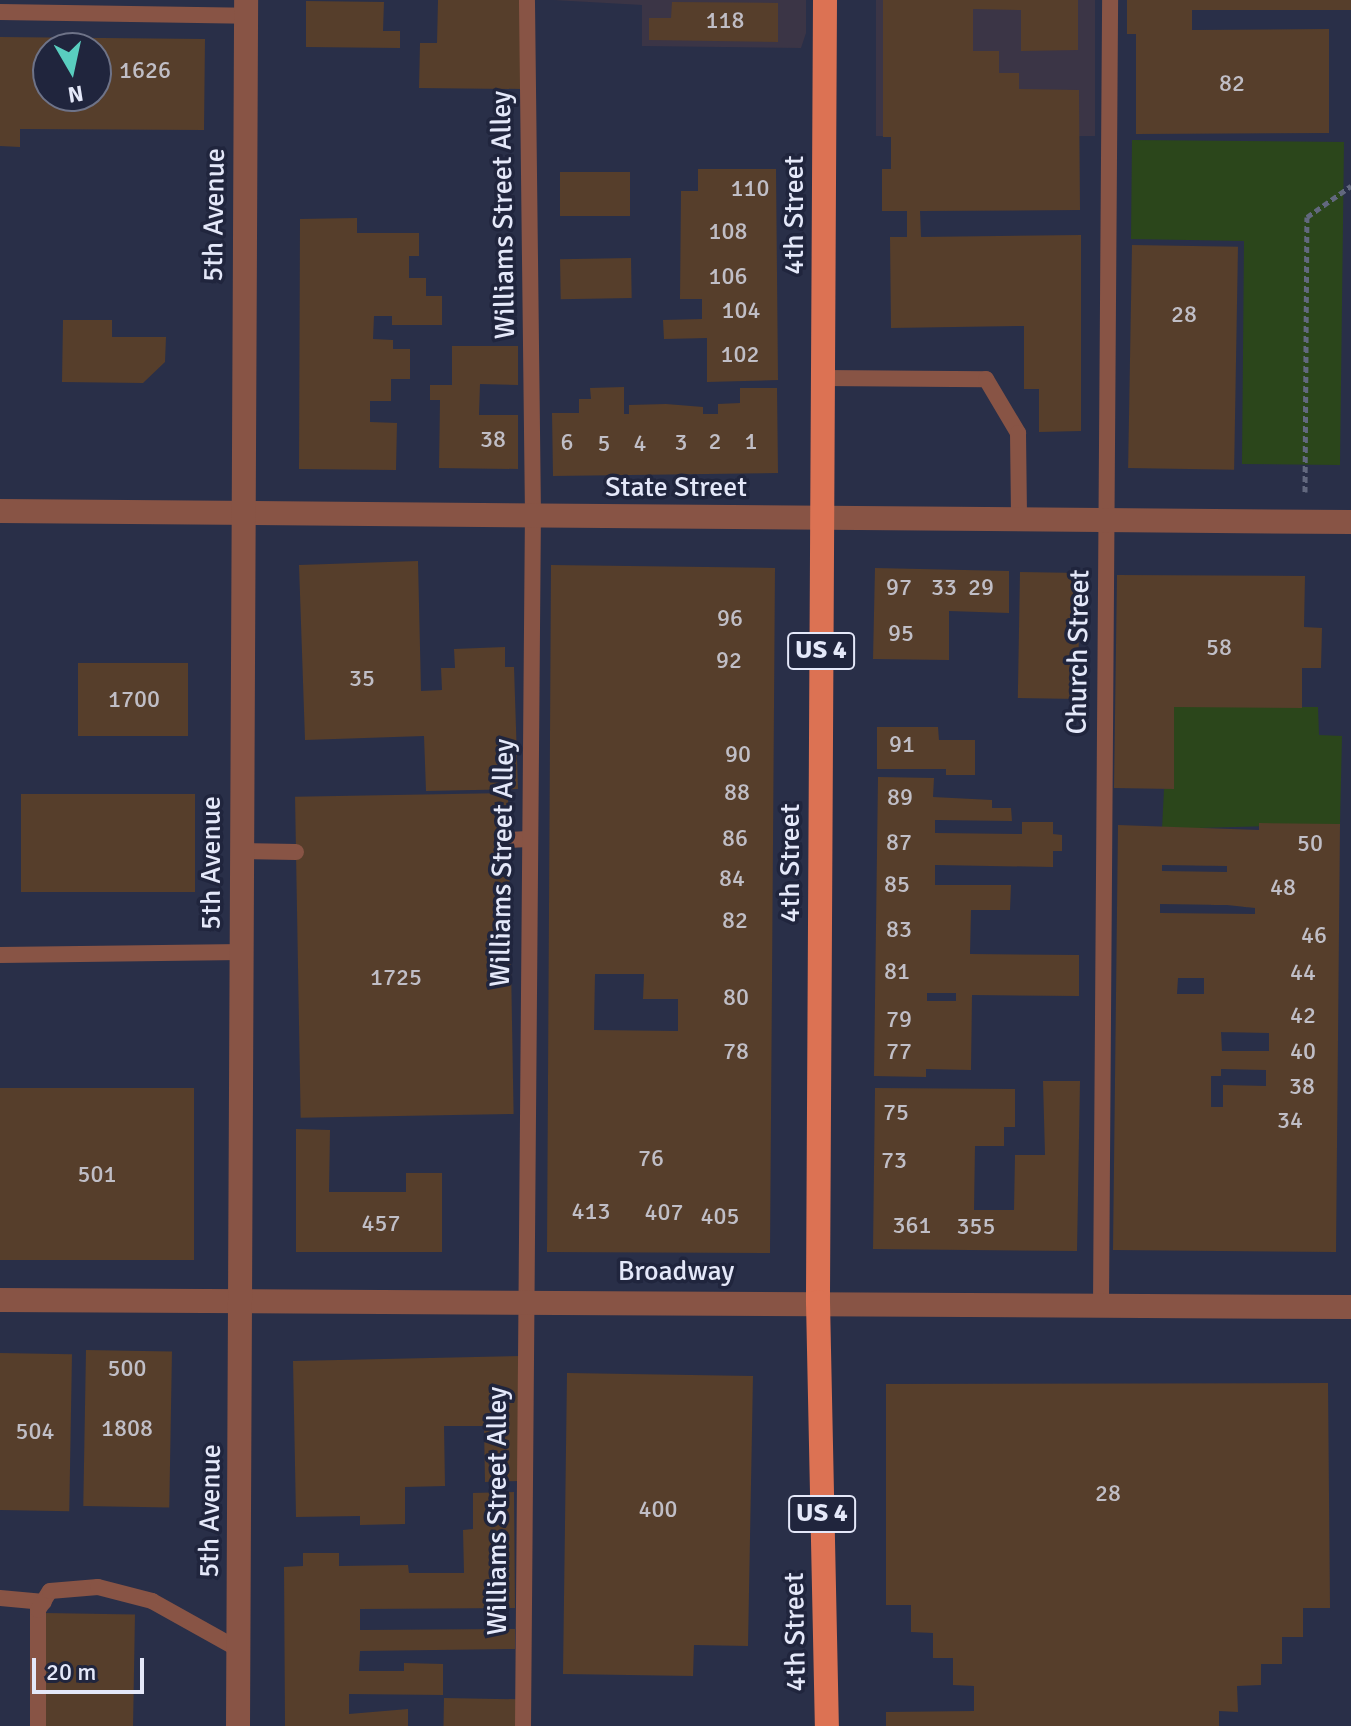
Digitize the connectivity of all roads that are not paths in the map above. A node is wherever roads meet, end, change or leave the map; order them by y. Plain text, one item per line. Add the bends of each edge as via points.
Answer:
1 (527, 0) edge
2 (825, 0) edge
3 (1110, 0) edge
4 (246, 8) edge
5 (0, 12) edge
6 (823, 378) junction
7 (0, 511) edge
8 (241, 513) junction
9 (533, 516) junction
10 (822, 518) junction
11 (1019, 519) junction
12 (1105, 520) junction
13 (1351, 522) edge
14 (528, 839) junction
15 (508, 840) dead end
16 (241, 851) junction
17 (296, 852) dead end
18 (242, 952) junction
19 (0, 955) edge
20 (0, 1300) edge
21 (242, 1300) junction
22 (524, 1301) junction
23 (818, 1302) junction
24 (1101, 1305) junction
25 (1351, 1307) edge
26 (0, 1598) edge
27 (44, 1602) junction
28 (238, 1649) junction
29 (38, 1726) edge
30 (238, 1726) edge
31 (523, 1726) edge
32 (827, 1726) edge

1 - 9 lane, Williams Street Alley
2 - 6 main road, 4th Street / US 4
3 - 12 lane, Church Street
4 - 5 lane
4 - 8 street, 5th Avenue
6 - 10 main road, 4th Street / US 4
6 - 11 lane via 986,379 1018,433
7 - 8 street, State Street
8 - 9 street, State Street
8 - 16 street, 5th Avenue
9 - 10 street, State Street
9 - 14 lane, Williams Street Alley
10 - 11 street, State Street
10 - 23 main road, 4th Street / US 4
11 - 12 street, State Street
12 - 13 street, State Street
12 - 24 lane, Church Street
14 - 15 lane
14 - 22 lane, Williams Street Alley
16 - 17 lane
16 - 18 street, 5th Avenue
18 - 19 lane
18 - 21 street, 5th Avenue
20 - 21 street, Broadway
21 - 22 street, Broadway
21 - 28 street, 5th Avenue
22 - 23 street, Broadway
22 - 31 lane, Williams Street Alley
23 - 24 street, Broadway
23 - 32 main road, 4th Street / US 4
24 - 25 street, Broadway
26 - 27 lane
27 - 28 lane via 50,1591 98,1587 152,1601
27 - 29 lane via 38,1610
28 - 30 street, 5th Avenue

